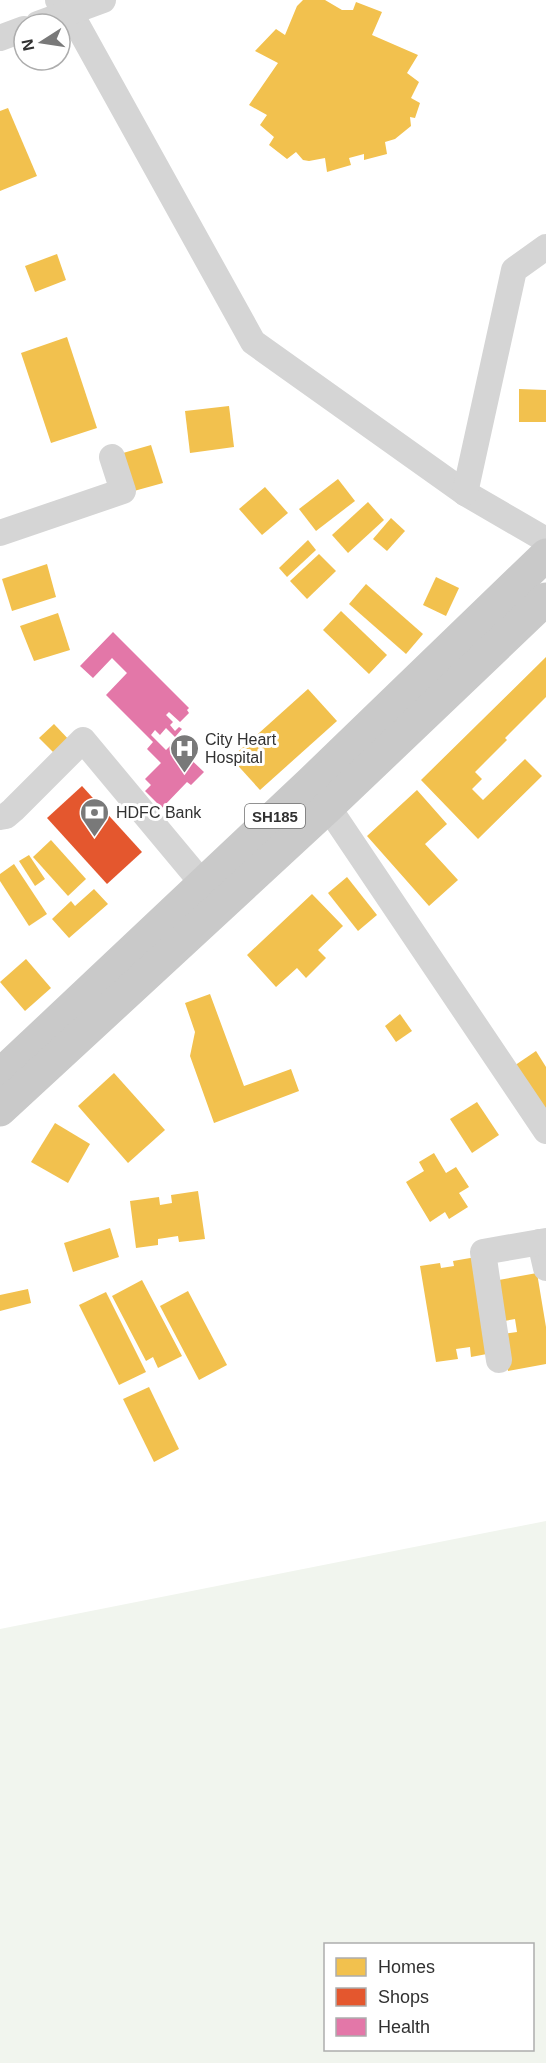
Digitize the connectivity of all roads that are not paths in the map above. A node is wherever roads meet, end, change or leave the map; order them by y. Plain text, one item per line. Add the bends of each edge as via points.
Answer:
1 (103, 0) edge
2 (64, 6) edge
3 (546, 247) edge
4 (112, 457) dead end
5 (465, 493) junction
6 (0, 533) edge
7 (546, 540) edge
8 (541, 569) edge
9 (546, 599) edge
10 (328, 807) junction
11 (0, 817) edge
12 (203, 884) junction
13 (0, 1075) edge
14 (0, 1110) edge
15 (546, 1131) edge
16 (543, 1241) edge
17 (546, 1268) edge
18 (499, 1360) dead end

1 - 2 street
2 - 5 street via 253,342
3 - 5 street via 514,270
4 - 6 street via 123,491
5 - 7 street
8 - 12 main road, SH185 via 454,645
9 - 10 main road, SH185
10 - 14 main road, SH185
10 - 15 street
11 - 12 street via 13,810 83,740
12 - 13 main road, SH185
16 - 17 street
16 - 18 street via 483,1251

